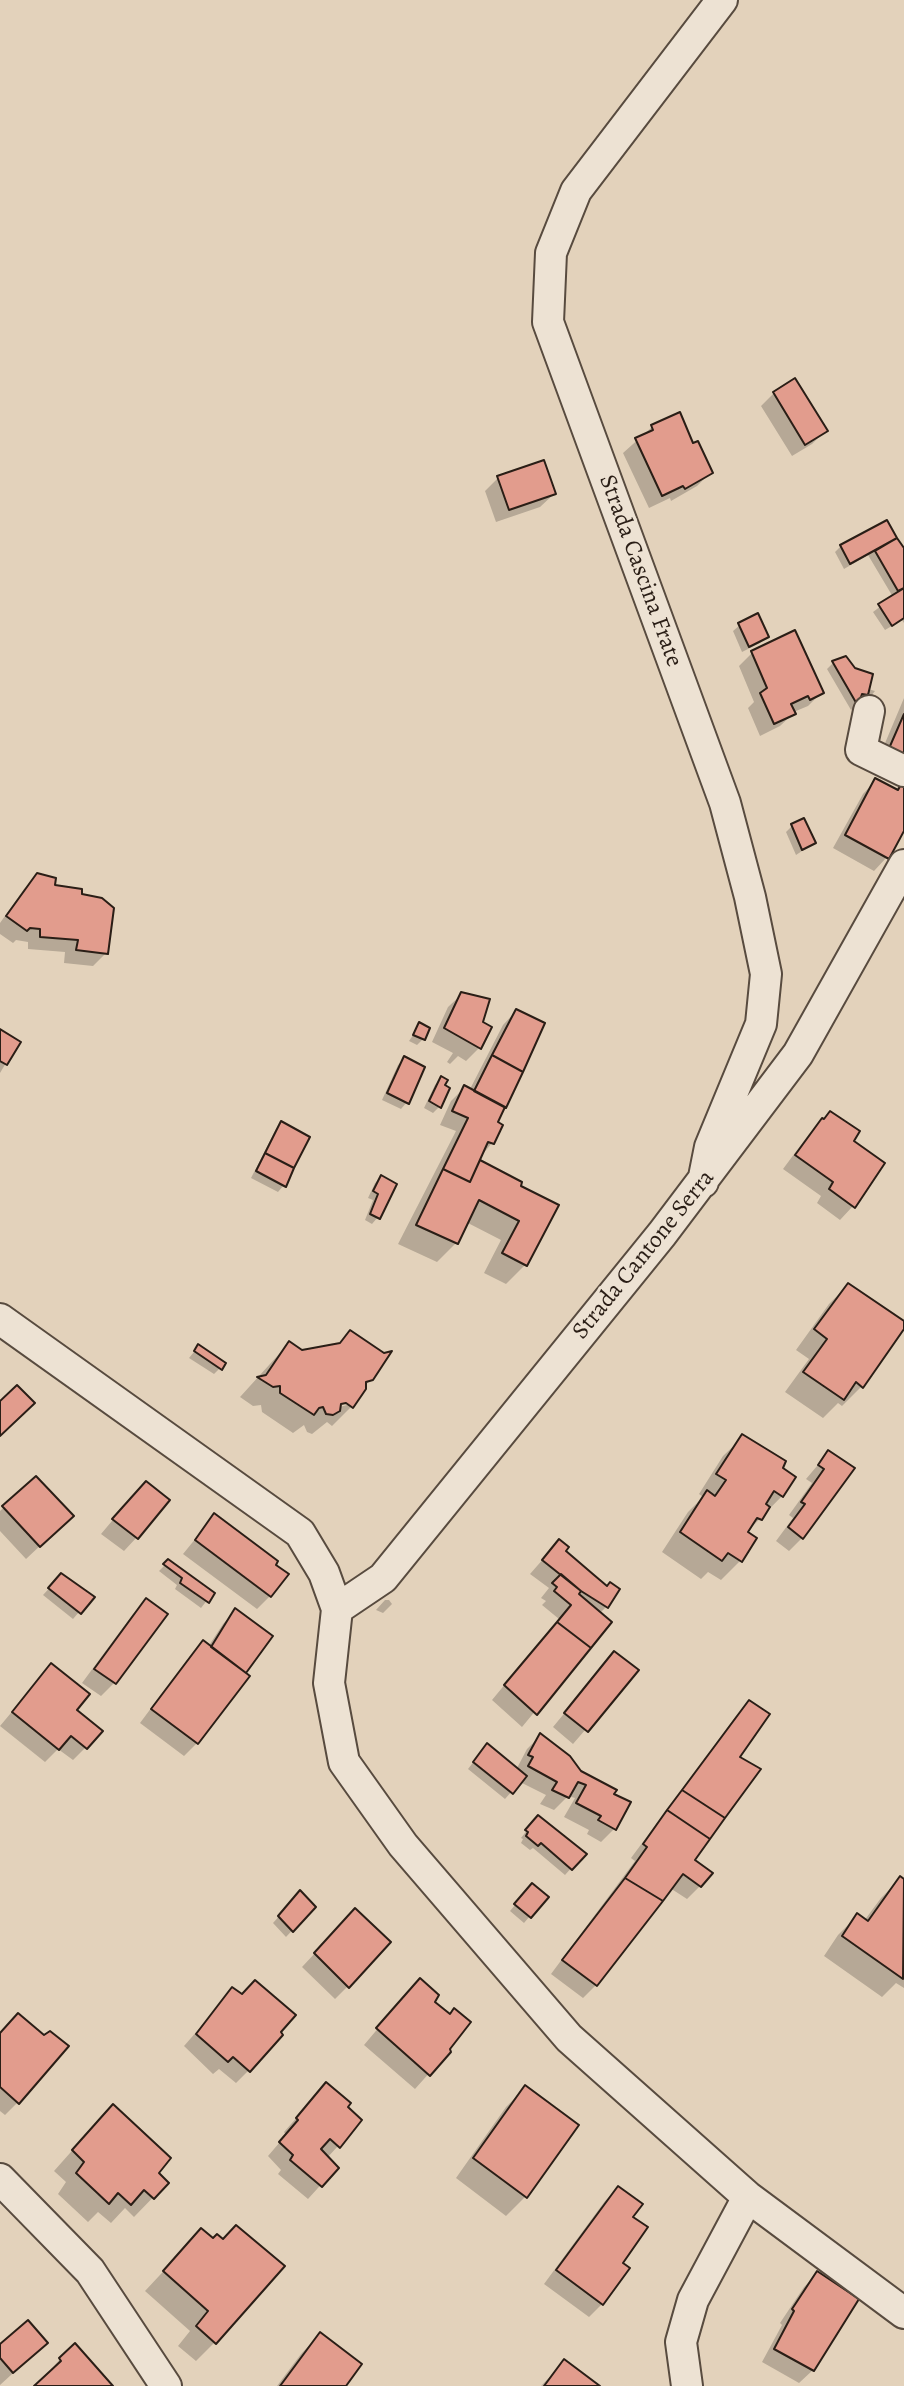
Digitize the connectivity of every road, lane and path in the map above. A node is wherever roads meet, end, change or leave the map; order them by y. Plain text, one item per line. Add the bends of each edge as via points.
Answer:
1 (722, 0) edge
2 (869, 711) dead end
3 (904, 771) edge
4 (904, 865) edge
5 (703, 1182) junction
6 (0, 1319) edge
7 (337, 1609) junction
8 (0, 2179) edge
9 (748, 2197) junction
10 (904, 2313) edge
11 (166, 2386) edge
12 (687, 2386) edge

1 - 5 street, Strada Cascina Frate via 576,191 551,253 548,322 725,803 766,974 761,1024 710,1147
2 - 3 street via 861,750
4 - 5 street, Strada Cantone Serra via 798,1054
5 - 7 street, Strada Cantone Serra via 383,1578
6 - 7 street via 300,1533 324,1573
7 - 9 street via 329,1683 344,1762 403,1845 569,2038
8 - 11 street via 90,2271
9 - 10 street
9 - 12 street via 693,2300 681,2342

